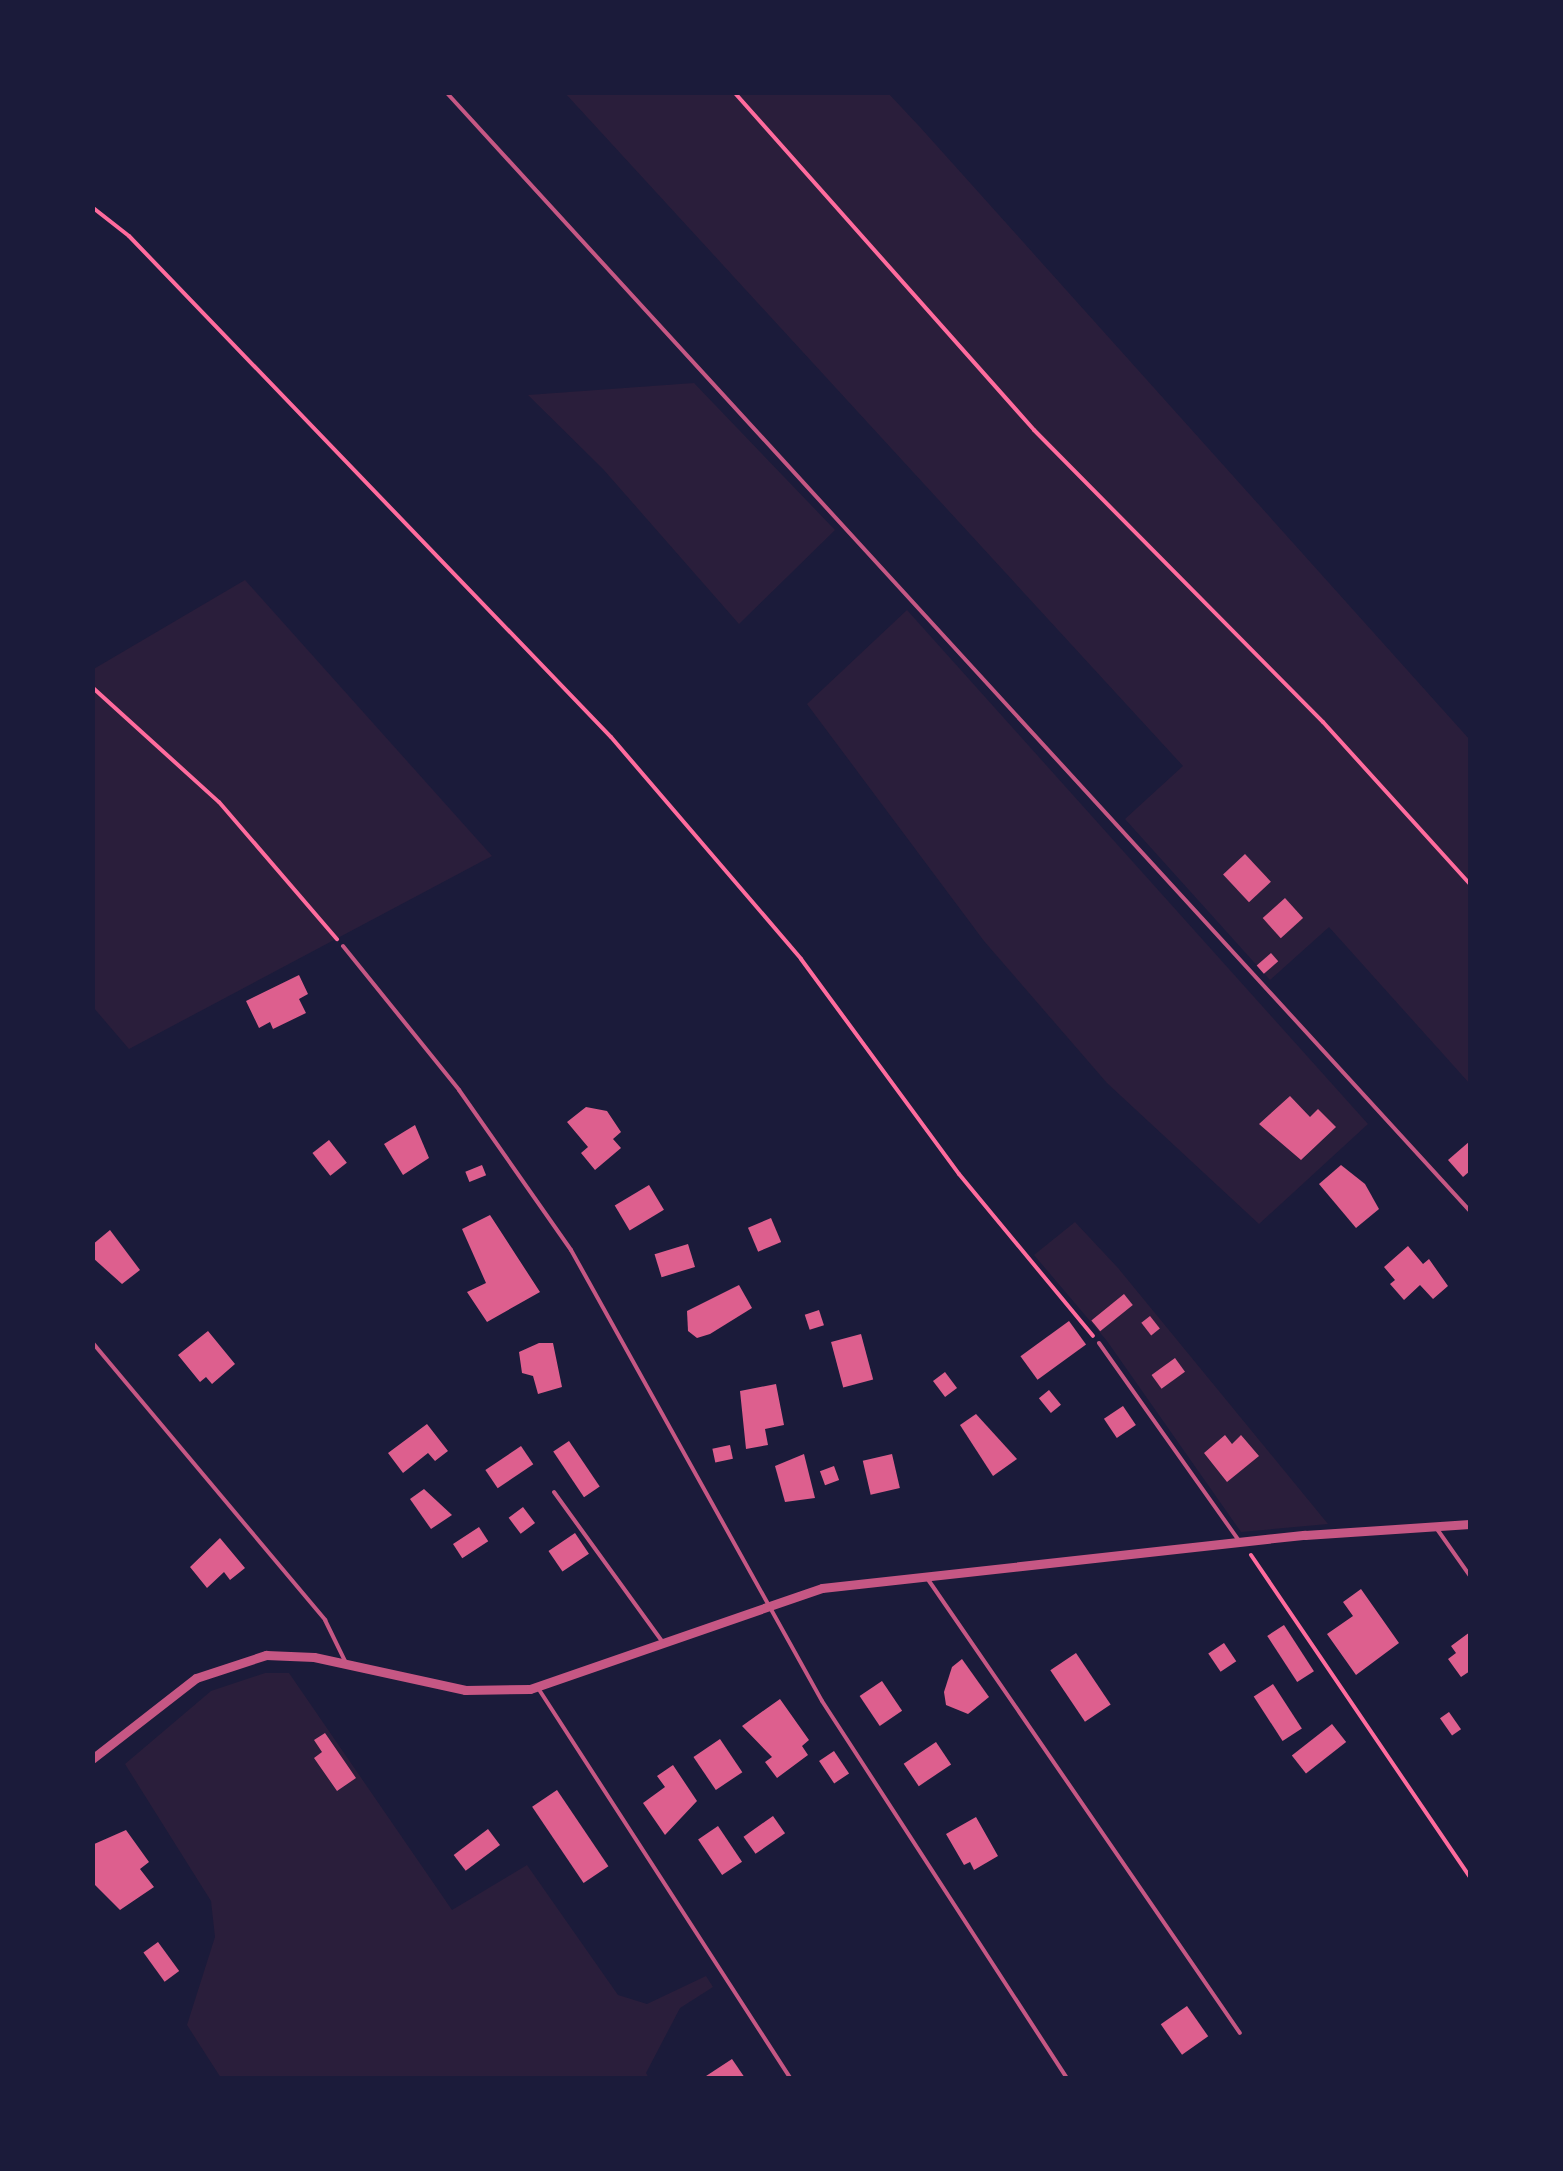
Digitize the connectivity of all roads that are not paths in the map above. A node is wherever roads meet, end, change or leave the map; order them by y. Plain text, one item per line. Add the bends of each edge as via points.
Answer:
1 (446, 92) edge
2 (343, 946) road end
3 (1470, 1211) edge
4 (92, 1342) edge
5 (1100, 1343) road end
6 (554, 1492) dead end
7 (1470, 1524) edge
8 (1434, 1526) junction
9 (1242, 1542) junction
10 (925, 1574) junction
11 (1470, 1576) edge
12 (767, 1604) junction
13 (664, 1644) junction
14 (347, 1664) junction
15 (538, 1688) junction
16 (92, 1758) edge
17 (1240, 2033) dead end
18 (790, 2078) edge
19 (1067, 2078) edge

1 - 3 lane
2 - 12 lane via 459,1090 572,1250
4 - 14 lane via 324,1620
5 - 9 lane
6 - 13 lane
7 - 8 street
8 - 9 street
8 - 11 lane
9 - 10 street
10 - 12 street
10 - 17 lane
12 - 13 street
12 - 19 lane via 949,1904
13 - 15 street
14 - 15 street via 465,1690
14 - 16 street via 266,1655 230,1663 168,1697
15 - 18 lane

